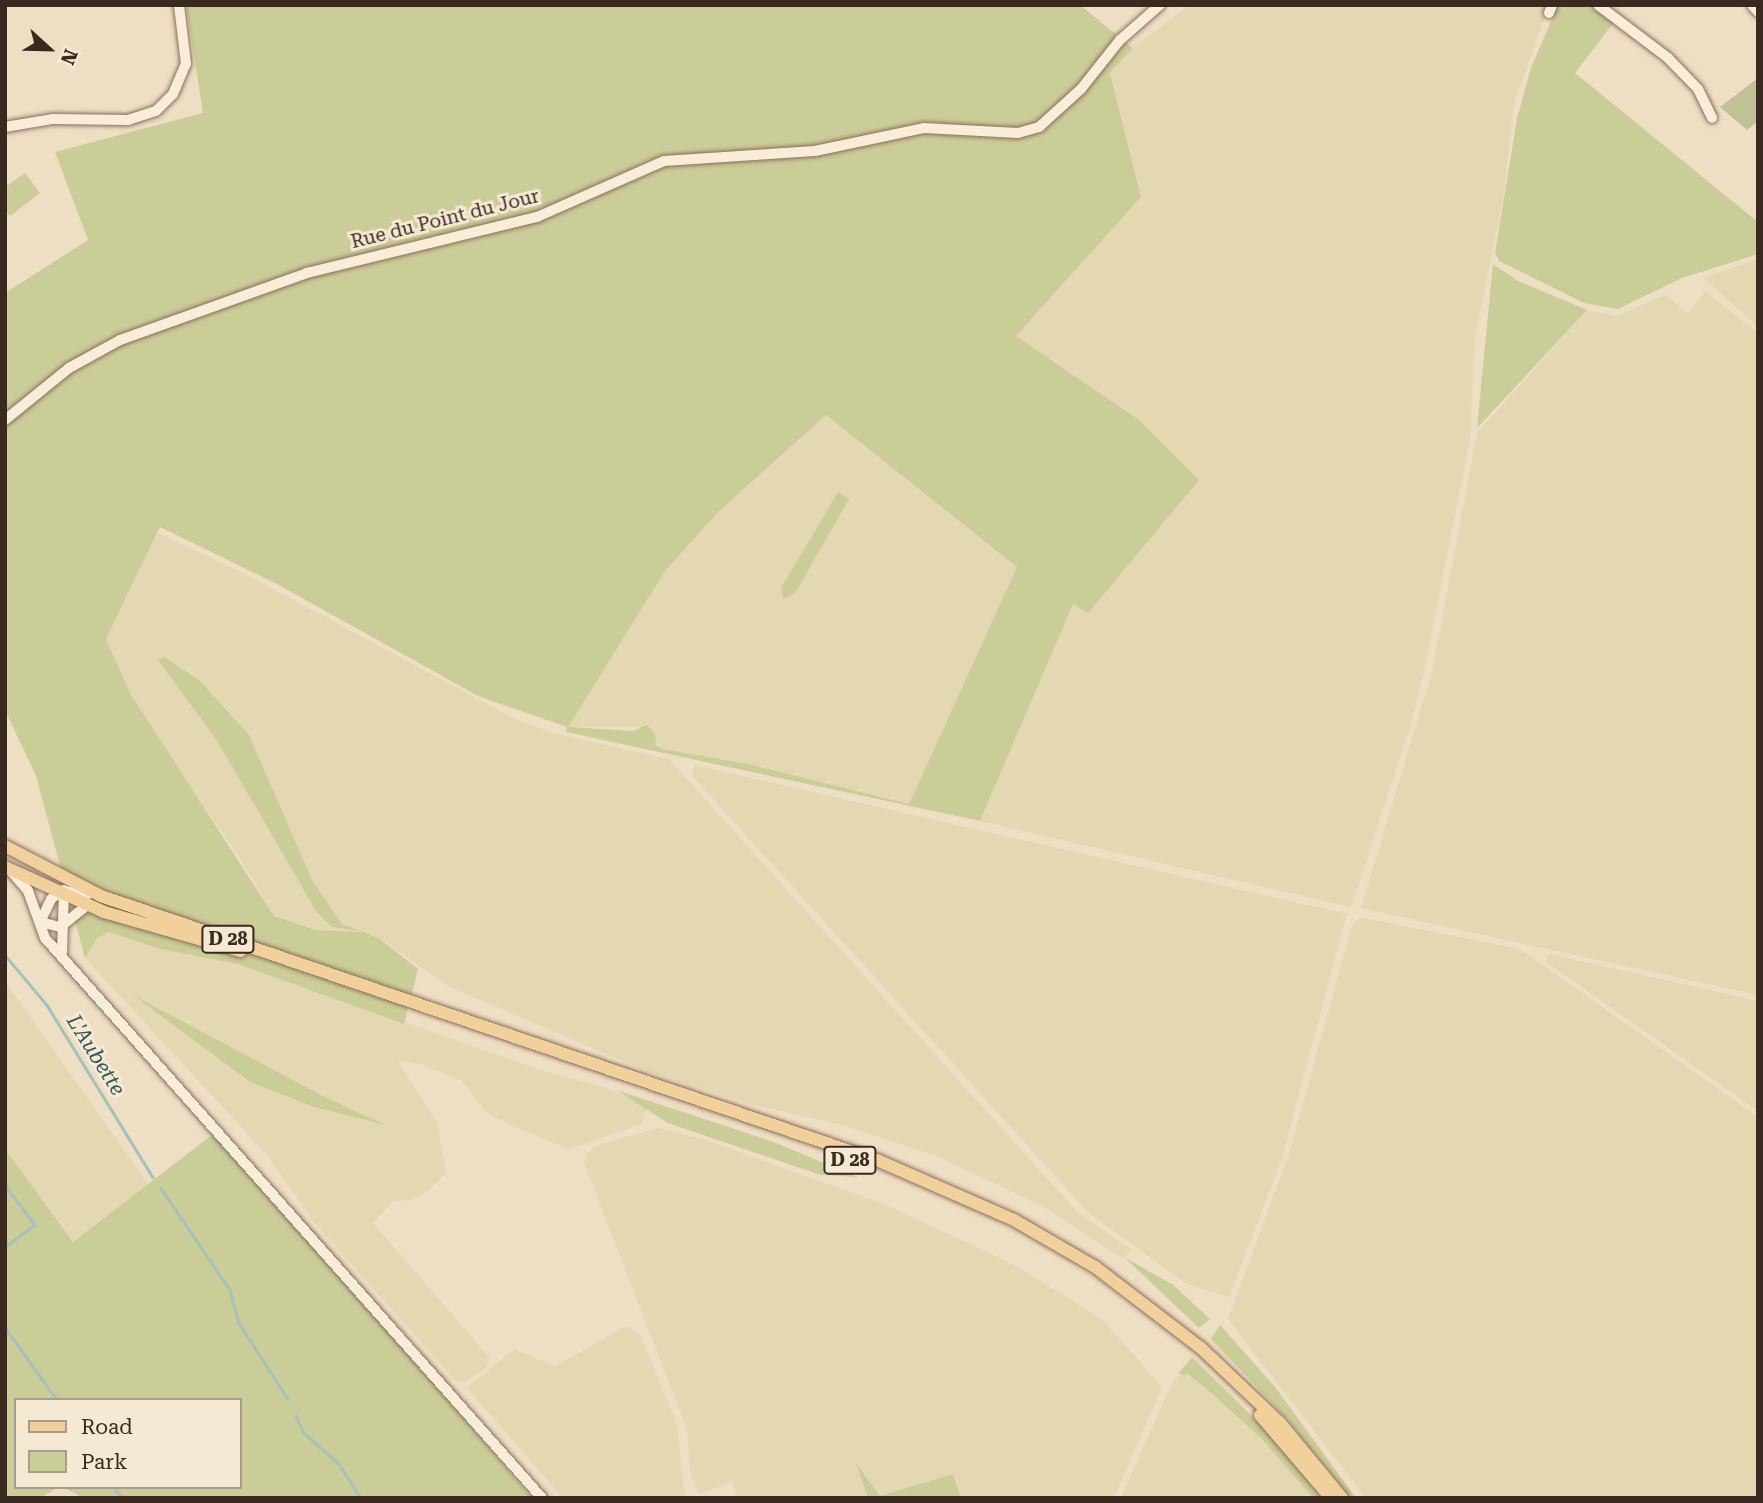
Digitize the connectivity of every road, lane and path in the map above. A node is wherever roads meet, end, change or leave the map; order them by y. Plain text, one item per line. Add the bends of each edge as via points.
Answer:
1 (179, 5) edge
2 (1160, 5) edge
3 (1598, 5) edge
4 (1752, 5) edge
5 (1758, 12) edge
6 (1712, 118) dead end
7 (5, 127) edge
8 (5, 420) edge
9 (5, 846) edge
10 (7, 868) edge
11 (59, 875) junction
12 (62, 894) junction
13 (101, 896) junction
14 (86, 906) junction
15 (40, 922) junction
16 (60, 927) junction
17 (63, 956) junction
18 (542, 1498) edge
19 (1331, 1498) edge
20 (1342, 1498) edge

1 - 7 street via 186,64 173,94 156,111 128,120 53,119
2 - 8 street, Rue du Point du Jour via 1119,40 1081,89 1038,127 1018,133 924,128 815,151 664,161 537,217 307,273 120,340 69,368
3 - 6 street via 1668,58 1698,89
4 - 5 street
9 - 11 main road, D 28
10 - 12 main road, D 28
10 - 15 street via 27,888
11 - 12 street
11 - 13 main road, D 28
12 - 13 street
12 - 14 main road, D 28
12 - 15 street
12 - 16 street
13 - 20 main road, D 28 via 878,1161 974,1200 1078,1256 1165,1318 1262,1405
14 - 16 street
14 - 19 main road, D 28 via 274,962 737,1120 911,1182 988,1215 1070,1261 1177,1337 1250,1404
15 - 16 street
15 - 17 street via 45,938
16 - 17 street
17 - 18 street

